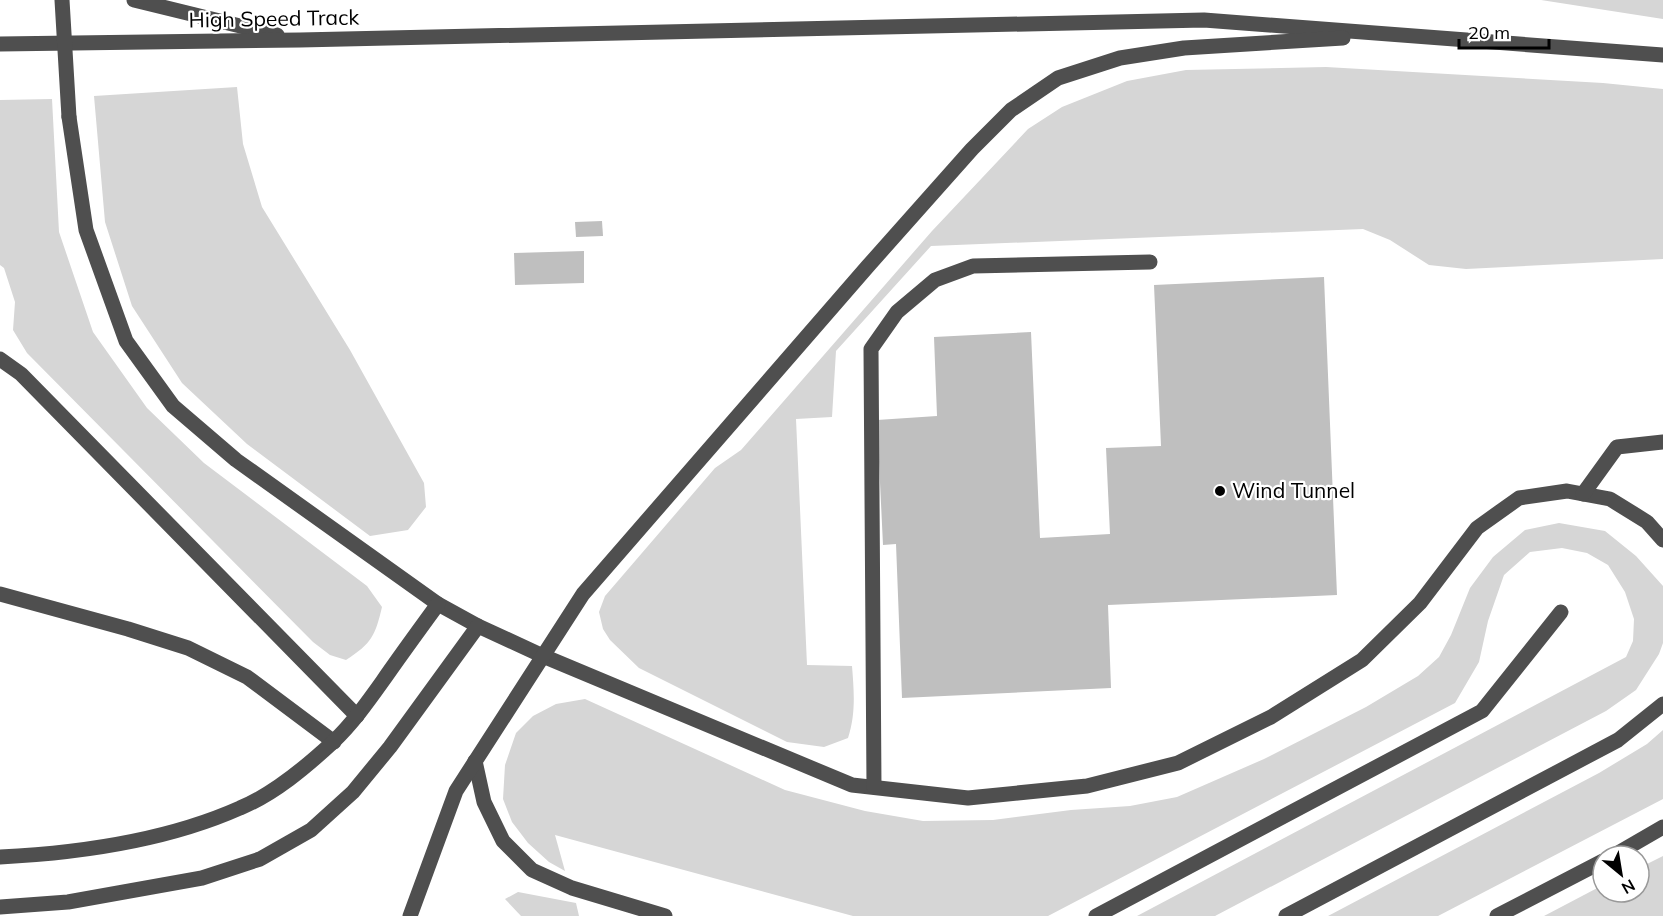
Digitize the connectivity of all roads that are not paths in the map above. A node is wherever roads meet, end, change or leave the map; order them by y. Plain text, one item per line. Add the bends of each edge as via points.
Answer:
1 (62, 0) edge
2 (134, 0) edge
3 (1400, 35) junction
4 (300, 40) junction
5 (0, 44) edge
6 (1663, 55) edge
7 (1149, 262) dead end
8 (0, 359) edge
9 (1663, 442) edge
10 (1583, 494) junction
11 (1663, 540) edge
12 (0, 594) edge
13 (438, 604) junction
14 (1561, 612) dead end
15 (478, 626) junction
16 (543, 656) junction
17 (1663, 704) edge
18 (357, 716) junction
19 (334, 742) junction
20 (475, 761) junction
21 (874, 787) junction
22 (1663, 827) edge
23 (1663, 832) edge
24 (1633, 844) edge
25 (1638, 844) edge
26 (0, 857) edge
27 (1591, 867) edge
28 (0, 907) edge
29 (410, 916) edge
30 (665, 916) edge
31 (1095, 916) edge
32 (1286, 916) edge
33 (1497, 916) edge

1 - 13 lane, bridge via 69,117 86,230 126,342 173,406 236,460
2 - 4 lane
3 - 4 lane, High Speed Track via 1204,20
3 - 6 lane, High Speed Track
3 - 16 lane via 1185,48 1120,58 1058,78 1011,110 883,249 583,594
4 - 5 lane, High Speed Track
7 - 21 lane via 973,266 934,280 897,312 871,349
8 - 18 lane via 21,374
9 - 10 lane via 1617,447
10 - 11 lane via 1610,499 1647,522
10 - 21 lane via 1567,490 1519,498 1477,528 1420,603 1362,660 1271,717 1178,763 1087,786 968,798
12 - 19 lane via 189,648 247,677
13 - 15 lane
13 - 18 lane
14 - 31 lane via 1482,711
15 - 16 lane
15 - 28 lane via 354,792 311,830 260,859 201,878 68,902
16 - 20 lane
16 - 21 lane via 852,785
17 - 32 lane via 1618,740
18 - 19 lane
19 - 26 lane via 290,779 242,808 190,827 117,844
20 - 29 lane via 456,791
20 - 30 lane via 484,802 503,841 532,870 572,888
22 - 24 lane
23 - 25 lane
27 - 33 lane

